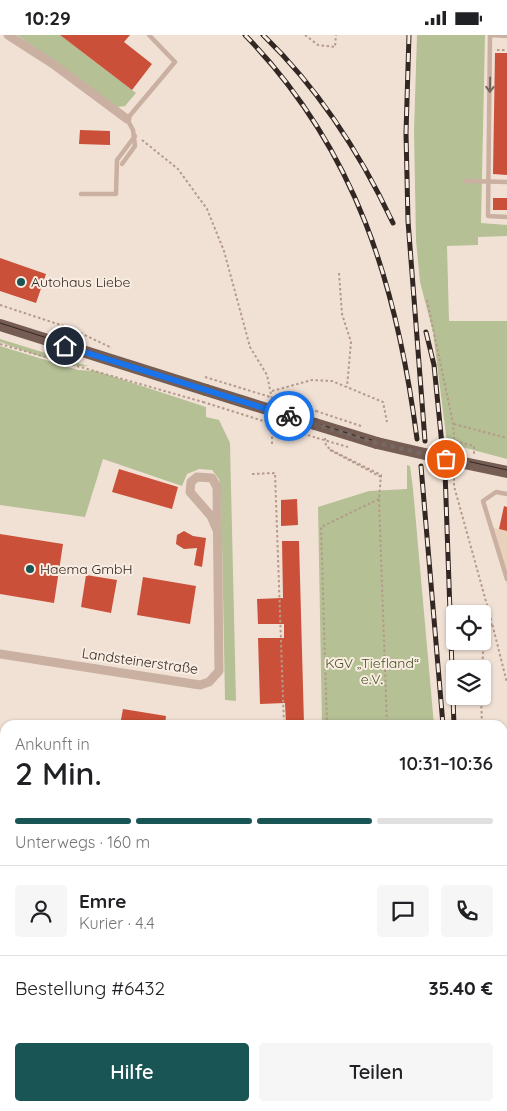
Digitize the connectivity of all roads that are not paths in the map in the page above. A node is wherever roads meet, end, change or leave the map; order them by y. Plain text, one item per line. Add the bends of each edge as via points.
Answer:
1 (8, 35) edge
2 (149, 35) edge
3 (490, 35) edge
4 (507, 36) edge
5 (127, 119) junction
6 (135, 136) junction
7 (122, 164) dead end
8 (465, 181) dead end
9 (488, 181) junction
10 (507, 182) edge
11 (81, 193) dead end
12 (507, 217) edge
13 (0, 325) edge
14 (507, 472) edge
15 (507, 494) edge
16 (217, 530) junction
17 (507, 579) edge
18 (0, 654) edge

1 - 5 street
2 - 5 lane via 175,62
3 - 4 lane
3 -> 9 lane
5 - 6 lane
6 - 7 lane via 135,146
6 - 11 lane via 116,160 116,194
8 - 9 lane
9 - 10 lane
9 - 12 lane via 488,216
13 - 14 main road, bridge via 377,443
15 - 17 lane via 496,492 483,501
16 - 16 street, Landsteinerstraße via 215,481 197,477 190,482 190,493 211,516
16 - 18 street, Landsteinerstraße via 219,671 209,682 200,685

